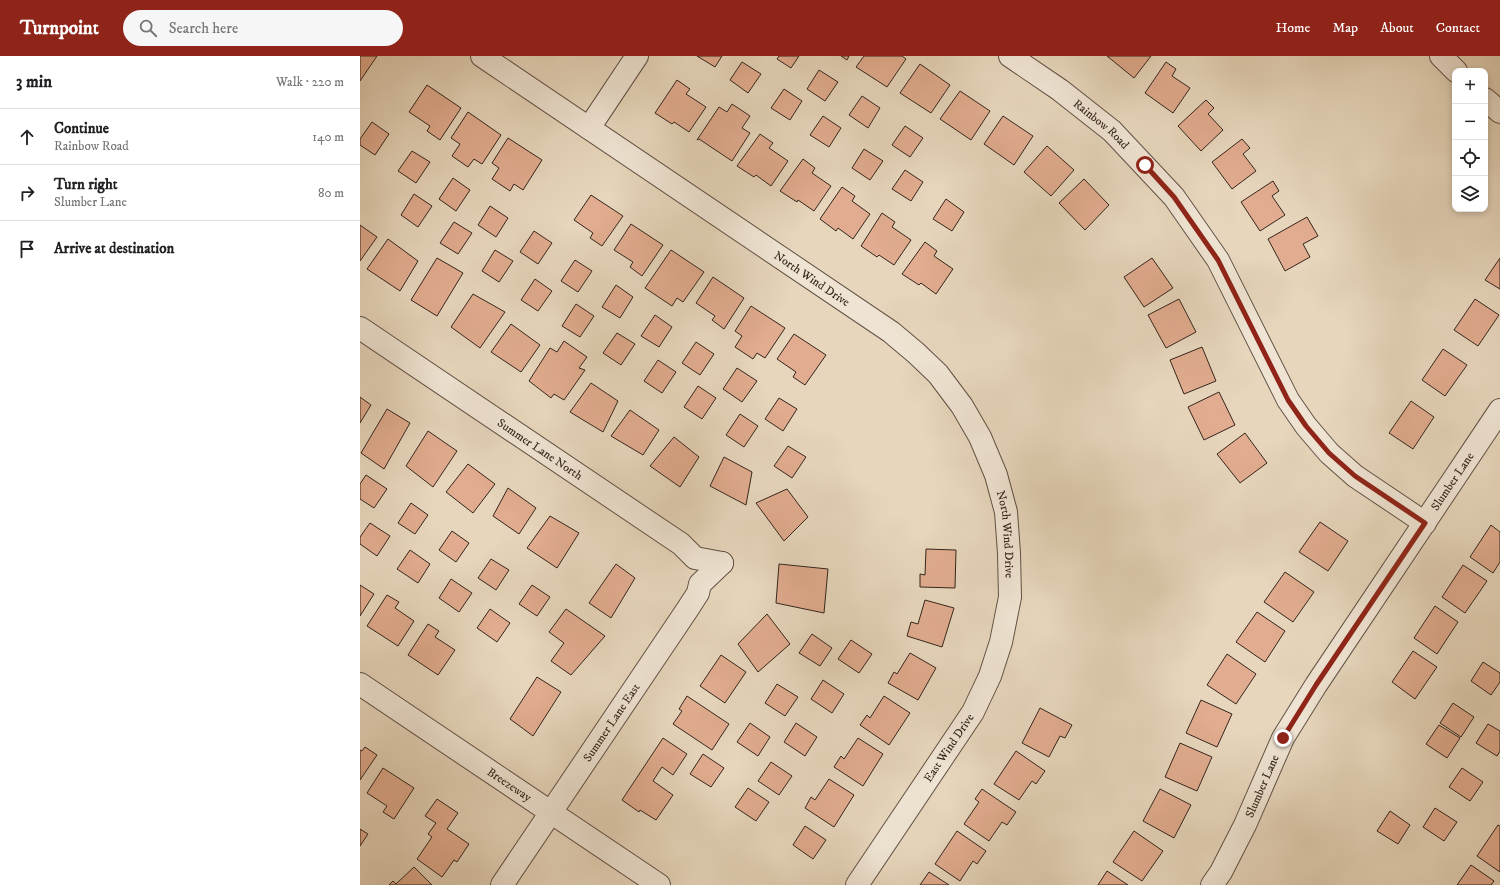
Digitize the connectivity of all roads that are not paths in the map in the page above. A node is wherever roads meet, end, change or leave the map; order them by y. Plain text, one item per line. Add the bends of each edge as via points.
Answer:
1 (482, 56) edge
2 (637, 56) edge
3 (1010, 56) edge
4 (1440, 56) edge
5 (1453, 68) edge
6 (1488, 102) edge
7 (1500, 112) edge
8 (589, 128) junction
9 (360, 328) edge
10 (1500, 410) edge
11 (1425, 523) junction
12 (722, 563) joint
13 (1010, 597) joint
14 (360, 684) edge
15 (551, 812) junction
16 (502, 885) edge
17 (659, 885) edge
18 (857, 885) edge
19 (1212, 885) edge

1 - 8 street, North Wind Drive
2 - 8 street
3 - 11 street, Rainbow Road via 1060,90 1112,131 1174,197 1218,260 1288,400 1306,426 1329,453 1355,476
4 - 5 street
6 - 7 street
8 - 13 street, North Wind Drive via 891,332 938,374 980,438 996,475 1006,512
9 - 12 street, Summer Lane North via 682,544 695,558
10 - 11 street, Slumber Lane
11 - 19 street, Slumber Lane via 1283,738 1245,825
12 - 15 street, Summer Lane East via 700,584 698,593
13 - 18 street, East Wind Drive via 1001,642 990,676 973,712
14 - 15 street, Breezeway
15 - 16 street, Summer Lane East
15 - 17 street, Breezeway

